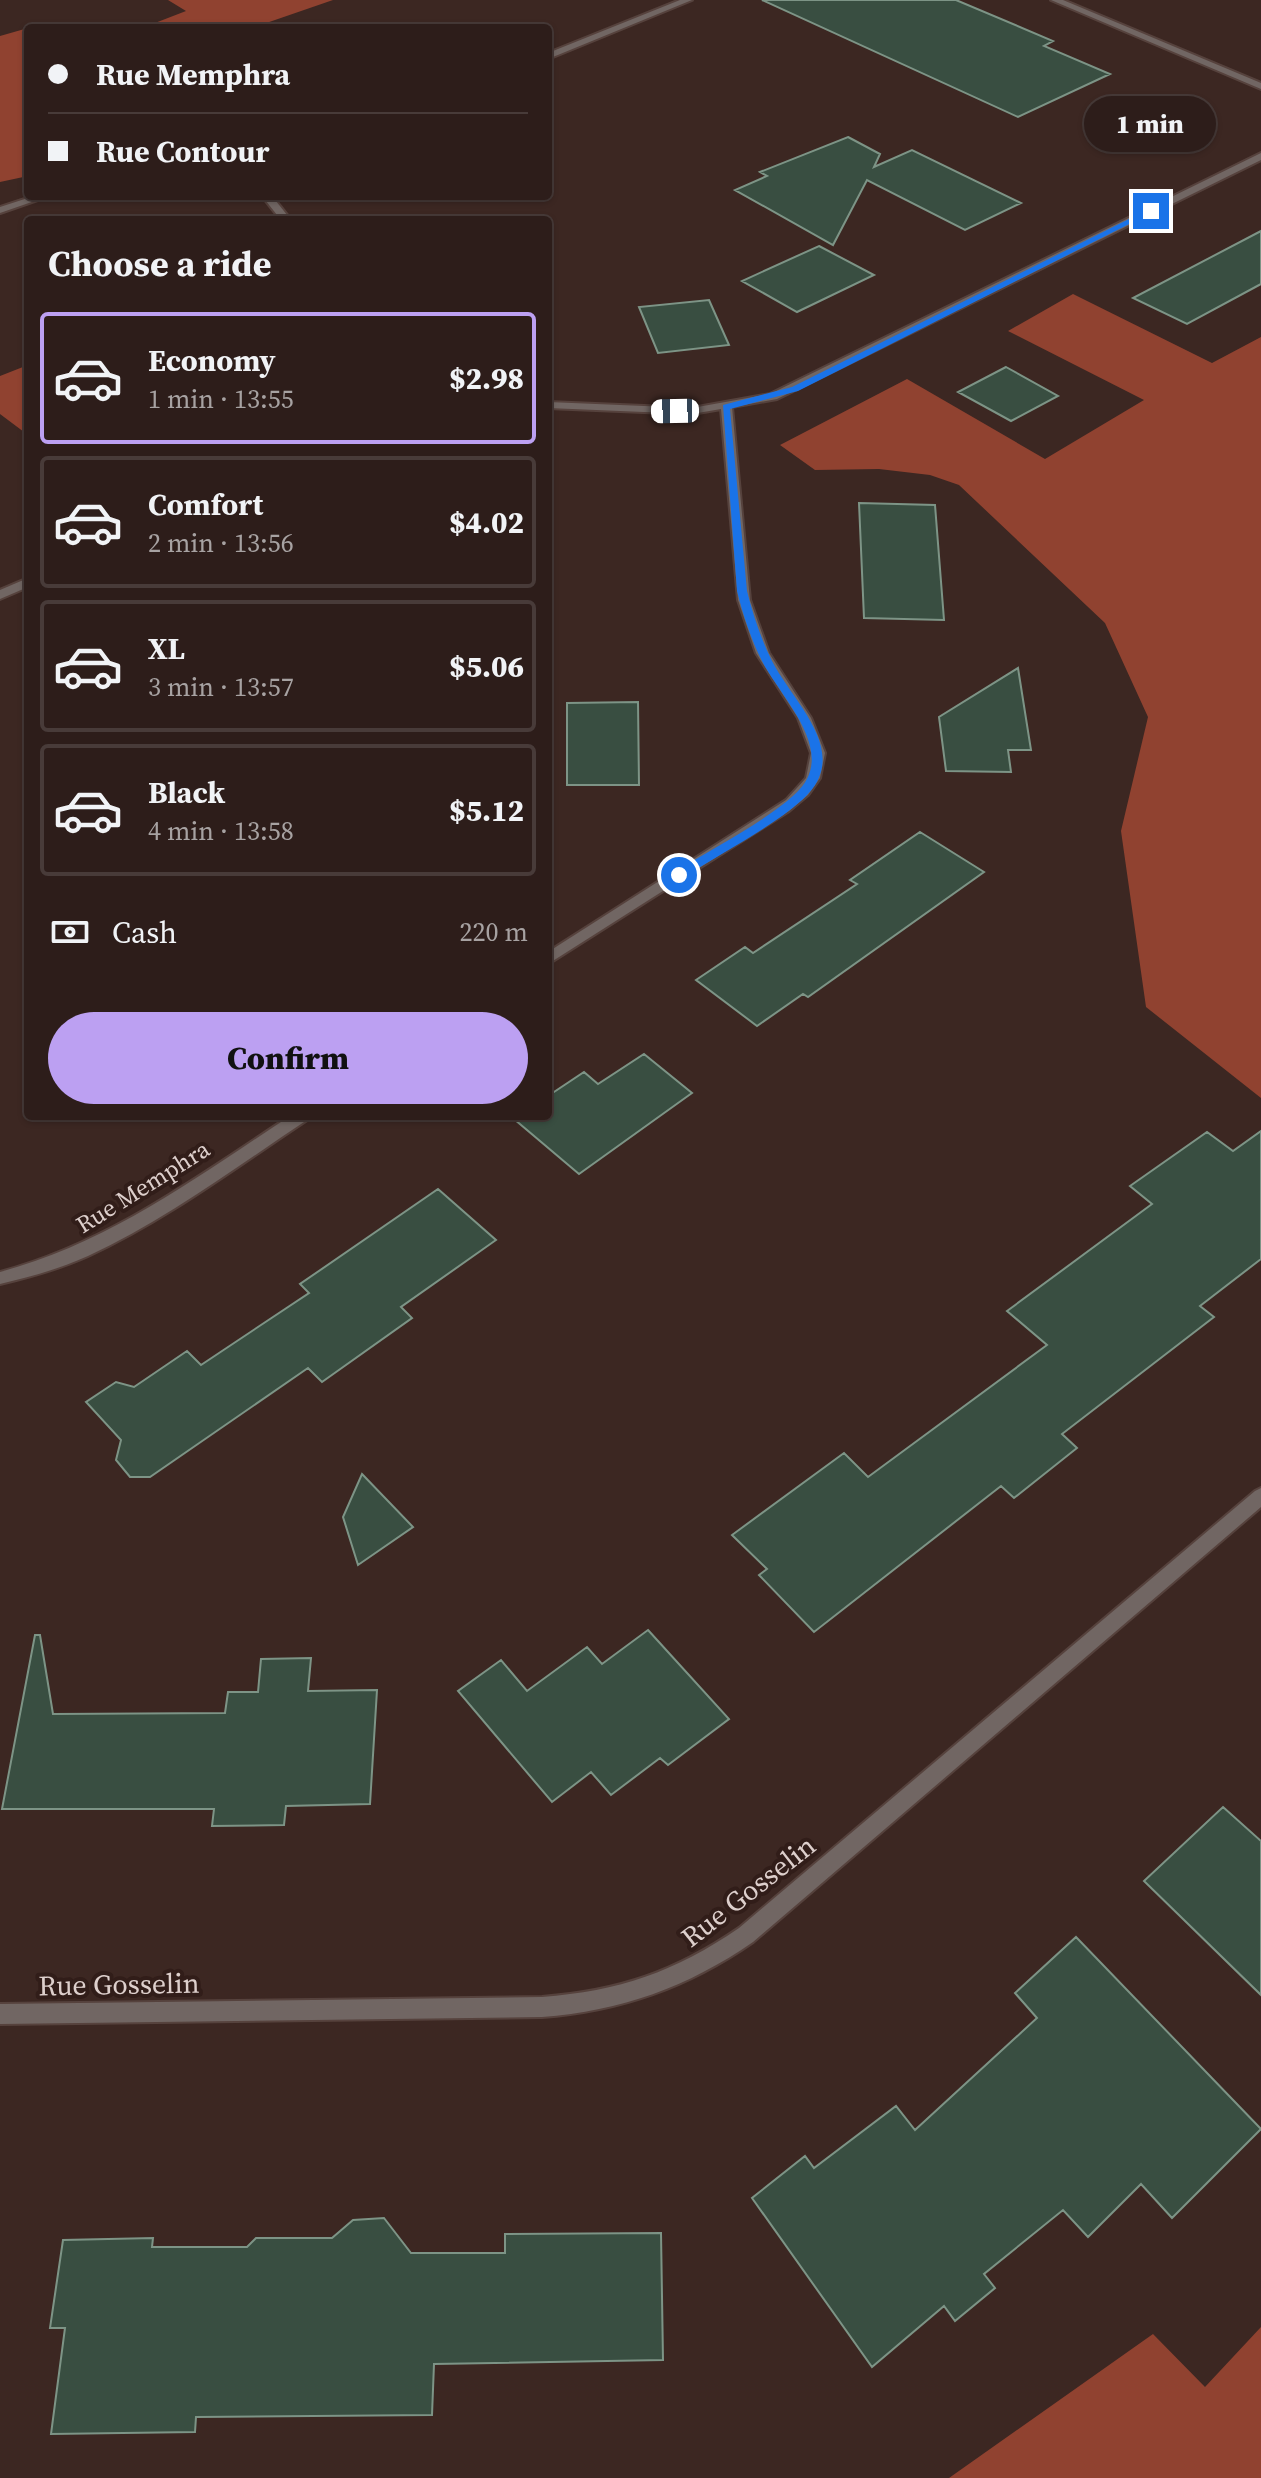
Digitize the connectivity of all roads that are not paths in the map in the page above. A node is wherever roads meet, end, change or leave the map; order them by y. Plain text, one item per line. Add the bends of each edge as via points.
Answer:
1 (688, 0) edge
2 (1055, 0) edge
3 (552, 54) edge
4 (1261, 86) edge
5 (1261, 156) edge
6 (31, 200) edge
7 (270, 200) edge
8 (0, 210) edge
9 (283, 216) edge
10 (552, 405) edge
11 (726, 407) junction
12 (24, 584) edge
13 (0, 595) edge
14 (552, 956) edge
15 (296, 1120) edge
16 (0, 1278) edge
17 (1261, 1496) edge
18 (0, 2014) edge

1 - 3 street
2 - 4 street
5 - 11 street via 795,389
6 - 8 street
7 - 9 street
10 - 11 street via 658,411
11 - 14 street via 747,614 767,661 815,738 817,769 800,797
12 - 13 street
15 - 16 street, Rue Memphra via 80,1254
17 - 18 street, Rue Gosselin via 746,1935 712,1961 672,1981 602,2002 542,2007

